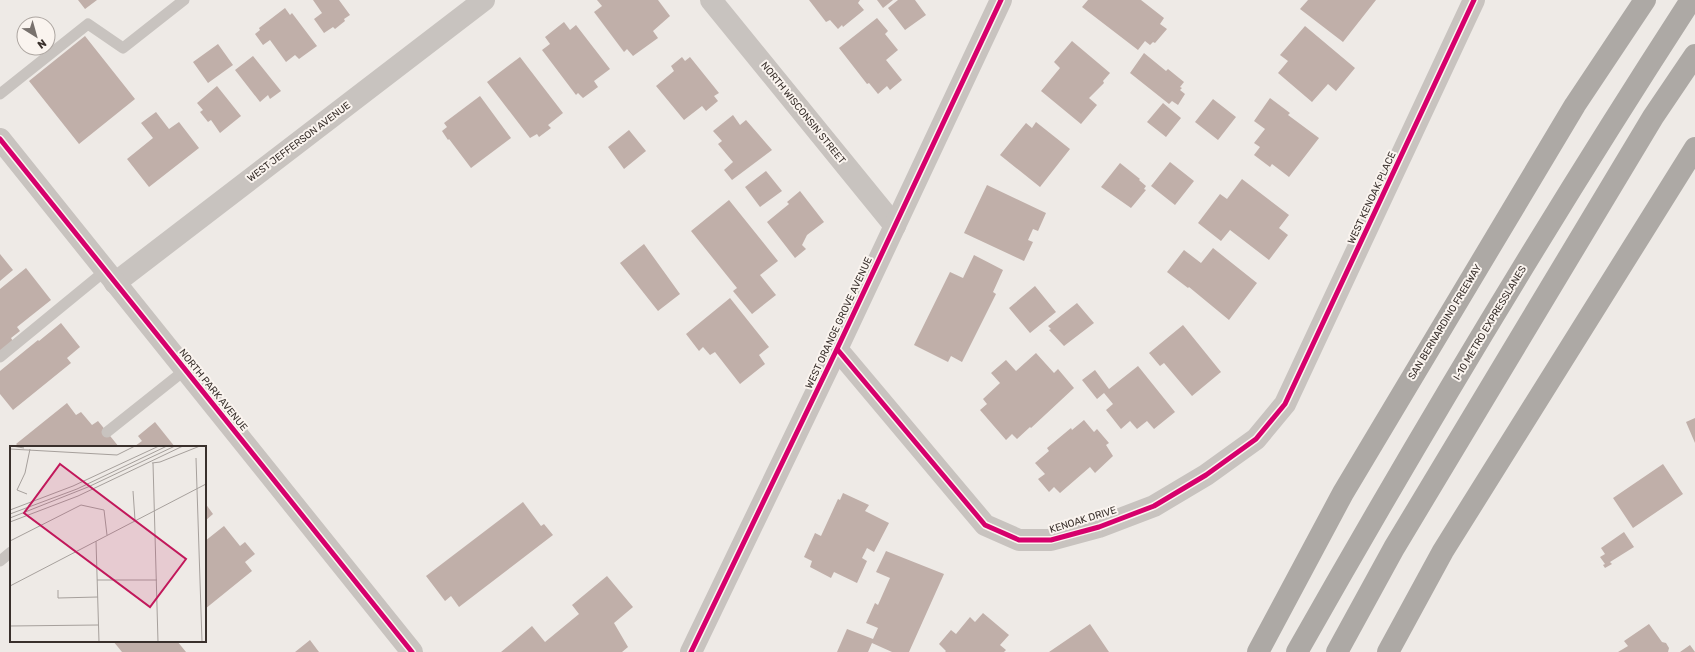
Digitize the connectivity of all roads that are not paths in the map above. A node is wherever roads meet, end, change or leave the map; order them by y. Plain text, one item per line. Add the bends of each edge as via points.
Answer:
1 (184, 0) edge
2 (484, 0) edge
3 (711, 0) edge
4 (1001, 0) edge
5 (1474, 0) edge
6 (1645, 0) edge
7 (1691, 0) edge
8 (1695, 55) edge
9 (0, 94) edge
10 (0, 139) edge
11 (1695, 148) edge
12 (895, 226) junction
13 (110, 277) junction
14 (837, 349) junction
15 (0, 357) edge
16 (185, 370) junction
17 (1286, 404) joint
18 (108, 432) dead end
19 (10, 553) edge
20 (0, 561) edge
21 (412, 652) edge
22 (691, 652) edge
23 (1258, 652) edge
24 (1297, 652) edge
25 (1337, 652) edge
26 (1388, 652) edge

1 - 9 lane via 123,48 88,24
2 - 13 street, WEST JEFFERSON AVENUE
3 - 12 street, NORTH WISCONSIN STREET
4 - 12 street, WEST ORANGE GROVE AVENUE
5 - 17 street, WEST KENOAK PLACE
6 - 23 highway, SAN BERNARDINO FREEWAY via 1575,105 1347,486
7 - 24 highway, I-10 METRO EXPRESSLANES via 1515,279
8 - 25 highway via 1653,117 1394,548
10 - 13 street, NORTH PARK AVENUE
11 - 26 highway via 1443,551
12 - 14 street, WEST ORANGE GROVE AVENUE
13 - 15 lane
13 - 16 street, NORTH PARK AVENUE
14 - 17 street, KENOAK DRIVE via 985,525 1019,540 1051,540 1099,527 1154,506 1206,476 1256,440
14 - 22 street, WEST ORANGE GROVE AVENUE
16 - 18 lane
16 - 21 street, NORTH PARK AVENUE
19 - 20 lane

